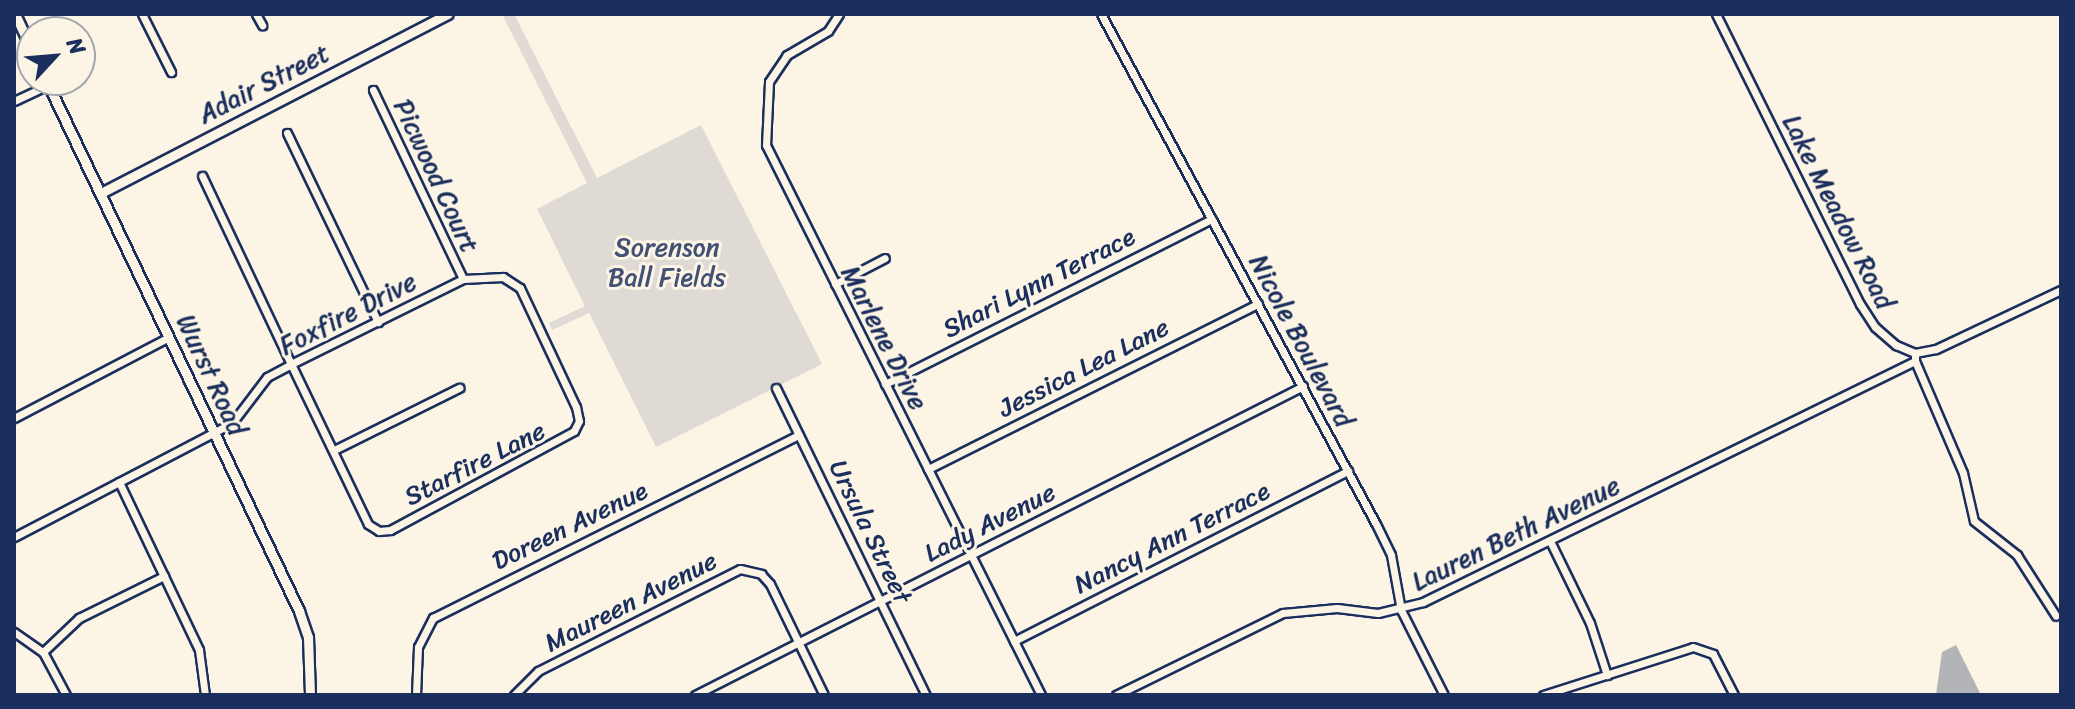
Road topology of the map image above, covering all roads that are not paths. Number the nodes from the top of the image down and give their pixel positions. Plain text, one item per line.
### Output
1 (142, 14) edge
2 (256, 14) edge
3 (448, 14) edge
4 (839, 14) edge
5 (1101, 14) edge
6 (1716, 14) edge
7 (262, 25) dead end
8 (171, 72) dead end
9 (373, 90) dead end
10 (54, 96) edge
11 (287, 133) dead end
12 (202, 176) dead end
13 (101, 193) junction
14 (1212, 219) junction
15 (885, 258) dead end
16 (463, 279) junction
17 (835, 284) junction
18 (2061, 290) edge
19 (1258, 304) junction
20 (378, 322) junction
21 (169, 337) junction
22 (1915, 357) junction
23 (291, 364) junction
24 (885, 384) junction
25 (1303, 386) junction
26 (459, 388) dead end
27 (776, 388) dead end
28 (576, 407) joint
29 (14, 418) edge
30 (213, 432) junction
31 (799, 435) junction
32 (334, 450) junction
33 (928, 469) junction
34 (1348, 471) junction
35 (119, 482) junction
36 (14, 537) edge
37 (1550, 541) junction
38 (971, 556) junction
39 (164, 576) junction
40 (881, 600) junction
41 (1401, 610) junction
42 (2056, 616) dead end
43 (14, 632) edge
44 (1014, 641) junction
45 (799, 643) junction
46 (43, 652) junction
47 (1607, 675) junction
48 (66, 695) edge
49 (205, 695) edge
50 (310, 695) edge
51 (416, 695) edge
52 (514, 695) edge
53 (695, 695) edge
54 (824, 695) edge
55 (926, 695) edge
56 (1041, 695) edge
57 (1116, 695) edge
58 (1444, 695) edge
59 (1543, 695) edge
60 (1734, 695) edge

1 - 8 street
2 - 7 street
3 - 13 street, Adair Street
4 - 17 street, Marlene Drive
5 - 14 street, Nicole Boulevard
6 - 22 street, Lake Meadow Road
9 - 16 street, Picwood Court
10 - 13 street, Wurst Road
11 - 20 street
12 - 23 street
13 - 21 street, Wurst Road
14 - 19 street, Nicole Boulevard
14 - 24 street, Shari Lynn Terrace
15 - 17 street
16 - 20 street, Foxfire Drive
16 - 28 street, Foxfire Drive
17 - 24 street, Marlene Drive
18 - 22 street
19 - 25 street, Nicole Boulevard
19 - 33 street, Jessica Lea Lane
20 - 23 street, Foxfire Drive
21 - 29 street
21 - 30 street, Wurst Road
22 - 37 street, Lauren Beth Avenue
22 - 42 street
23 - 30 street, Foxfire Drive
23 - 32 street
24 - 33 street, Marlene Drive
25 - 34 street, Nicole Boulevard
25 - 38 street, Lady Avenue
26 - 32 street
27 - 31 street, Ursula Street
28 - 32 street, Starfire Lane
30 - 35 street, Foxfire Drive
30 - 50 street, Wurst Road
31 - 40 street, Ursula Street
31 - 51 street, Doreen Avenue
33 - 38 street, Marlene Drive
34 - 41 street, Nicole Boulevard
34 - 44 street, Nancy Ann Terrace
35 - 36 street, Foxfire Drive
35 - 39 street
37 - 41 street, Lauren Beth Avenue
37 - 47 street
38 - 40 street, Lady Avenue
38 - 44 street, Marlene Drive
39 - 46 street
39 - 49 street
40 - 45 street, Lady Avenue
40 - 55 street, Ursula Street
41 - 57 street, Lauren Beth Avenue
41 - 58 street, Nicole Boulevard
43 - 46 street
44 - 56 street, Marlene Drive
45 - 52 street, Maureen Avenue
45 - 53 street, Lady Avenue
45 - 54 street
46 - 48 street
47 - 59 street
47 - 60 street

